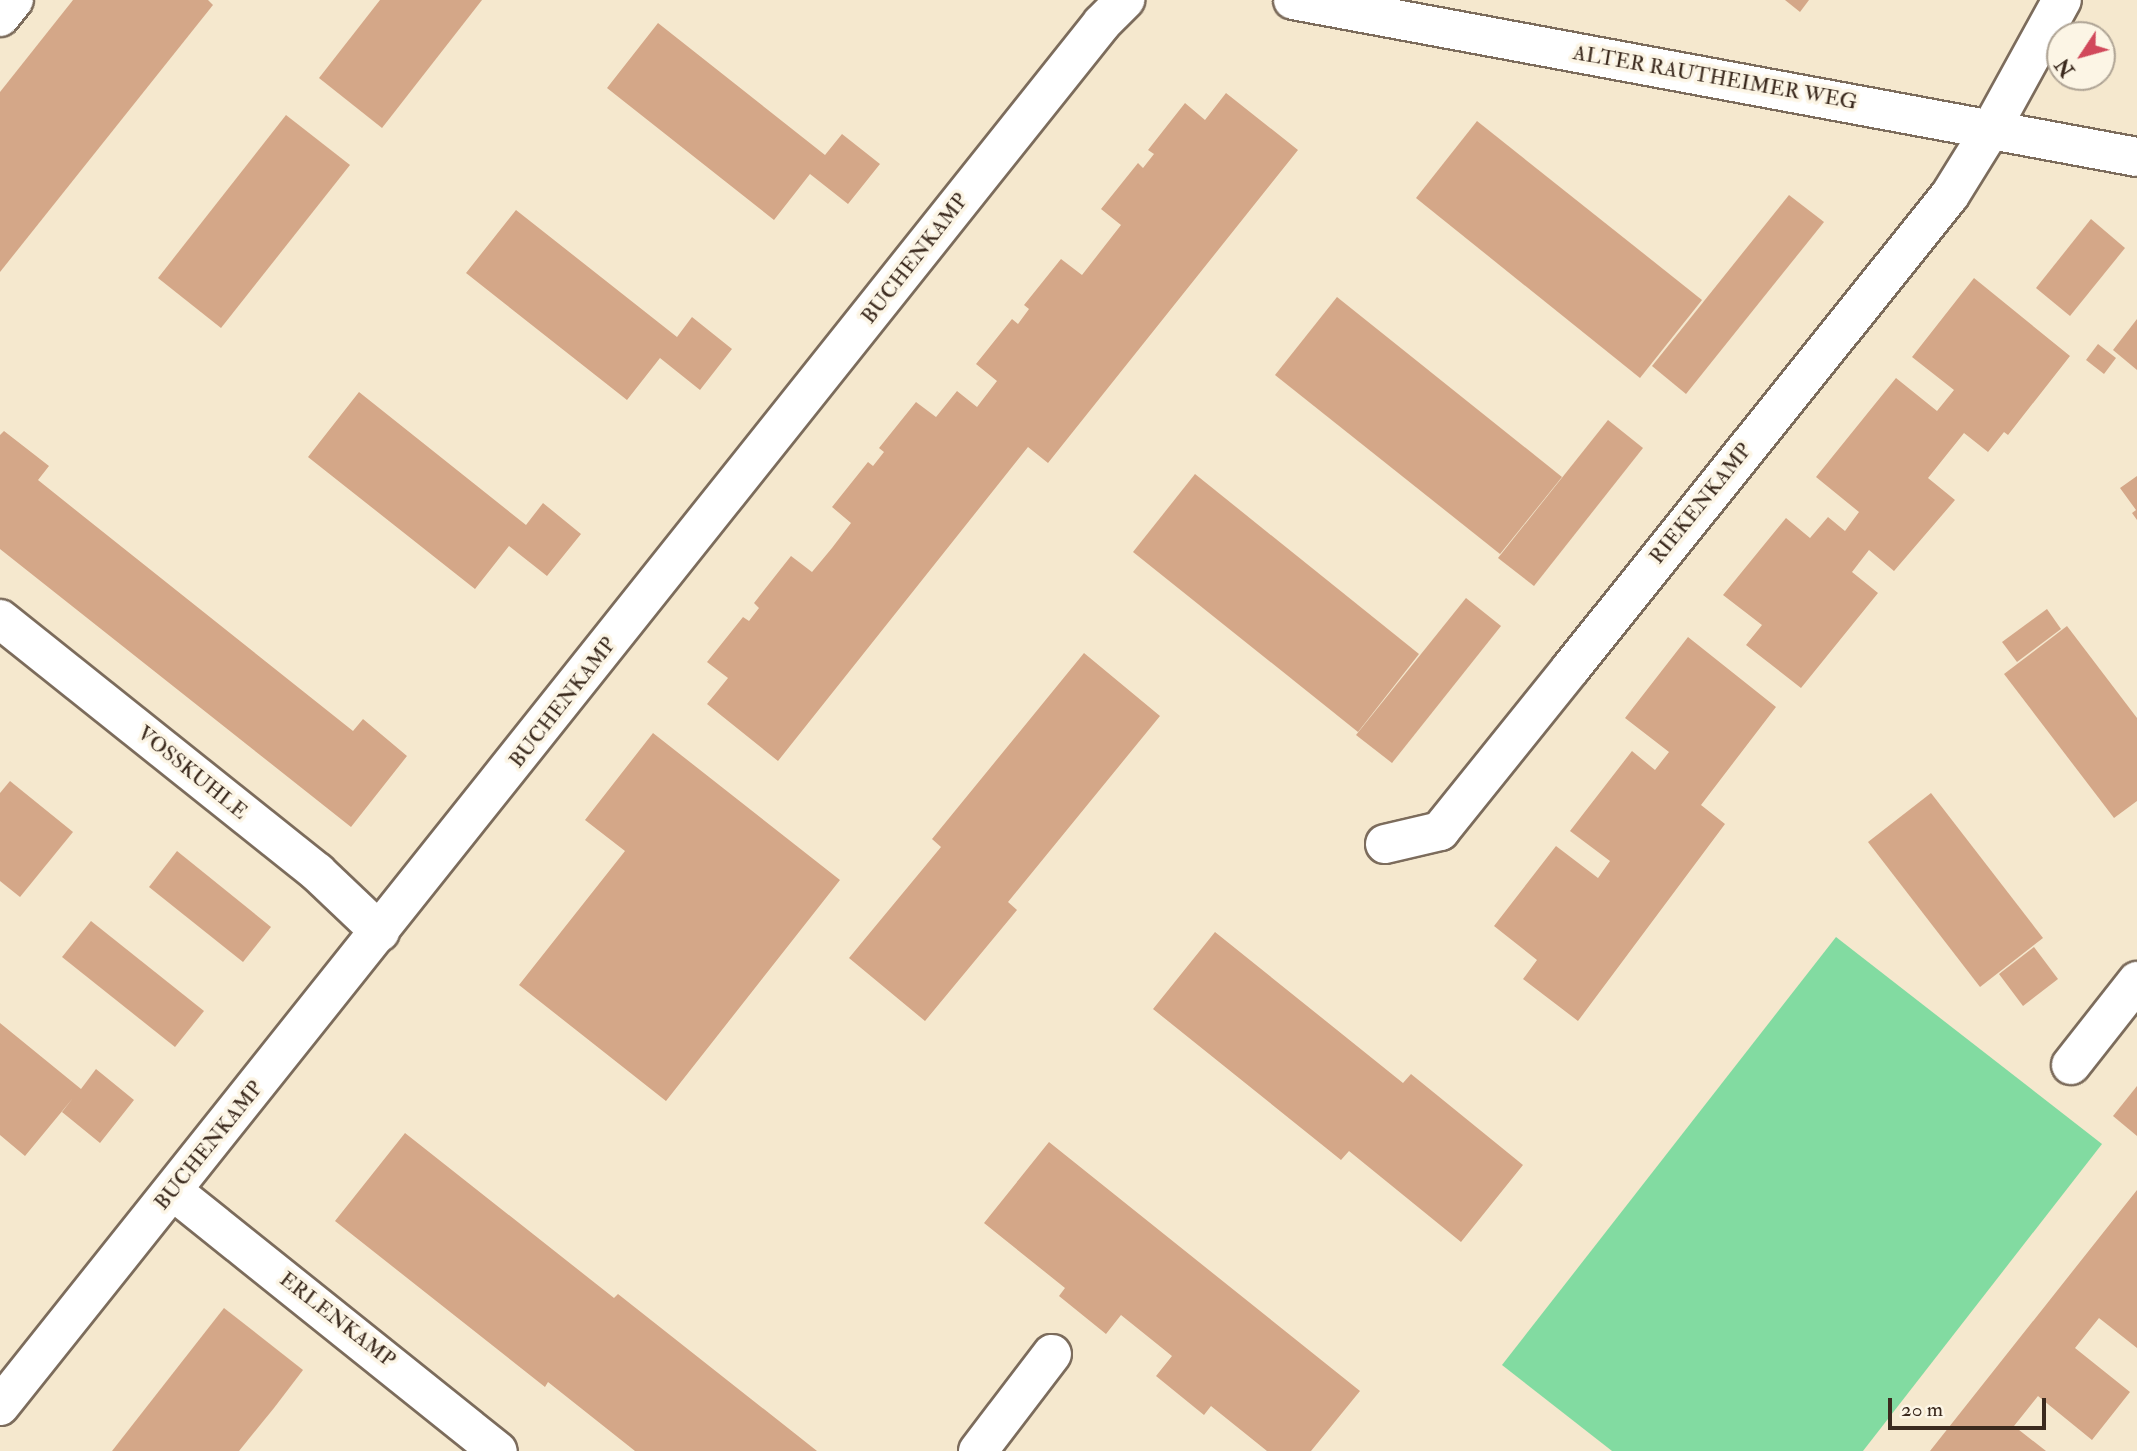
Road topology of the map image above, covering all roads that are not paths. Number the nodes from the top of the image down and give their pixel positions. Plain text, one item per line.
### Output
1 (14, 0) edge
2 (1125, 0) edge
3 (1293, 0) edge
4 (2062, 0) edge
5 (0, 17) edge
6 (1991, 129) junction
7 (2137, 157) edge
8 (0, 619) edge
9 (1385, 844) dead end
10 (380, 932) junction
11 (2137, 981) edge
12 (2071, 1065) dead end
13 (173, 1191) junction
14 (1052, 1354) dead end
15 (0, 1406) edge
16 (498, 1451) edge
17 (978, 1451) edge

1 - 5 street
2 - 10 street, BUCHENKAMP
3 - 6 street, ALTER RAUTHEIMER WEG
4 - 6 street, RIEKENKAMP
6 - 7 street, ALTER RAUTHEIMER WEG
6 - 9 street, RIEKENKAMP
8 - 10 street, VOSSKUHLE
10 - 13 street, BUCHENKAMP
11 - 12 street
13 - 15 street, BUCHENKAMP
13 - 16 street, ERLENKAMP
14 - 17 street

